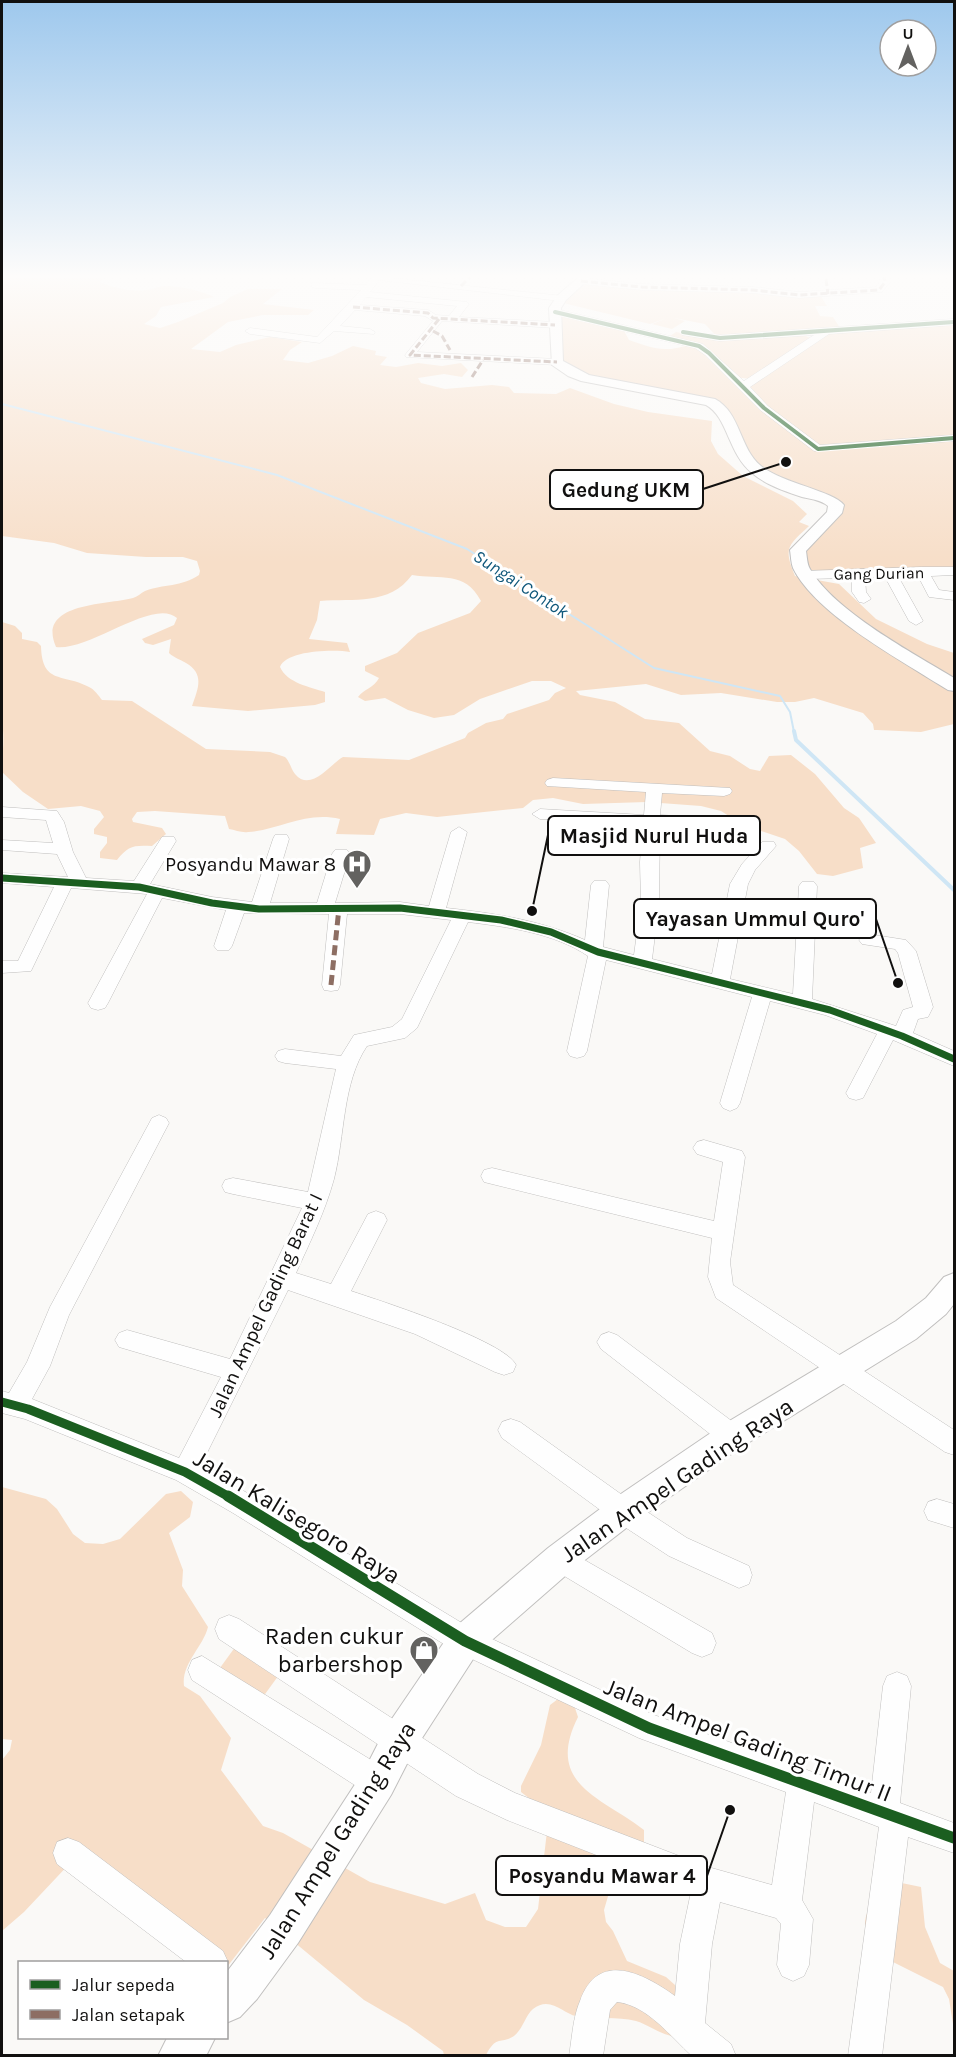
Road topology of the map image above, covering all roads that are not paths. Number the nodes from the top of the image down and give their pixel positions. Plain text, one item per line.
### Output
1 (475, 372) edge
2 (572, 372) edge
3 (727, 372) edge
4 (765, 372) edge
5 (472, 377) dead end
6 (748, 383) junction
7 (954, 438) edge
8 (922, 571) junction
9 (954, 571) edge
10 (889, 572) junction
11 (858, 573) junction
12 (804, 574) junction
13 (954, 596) edge
14 (864, 599) dead end
15 (916, 621) dead end
16 (954, 686) edge
17 (553, 783) dead end
18 (654, 789) junction
19 (724, 791) dead end
20 (2, 812) edge
21 (540, 813) dead end
22 (653, 820) junction
23 (729, 824) dead end
24 (459, 832) dead end
25 (281, 839) dead end
26 (168, 841) dead end
27 (2, 845) edge
28 (768, 846) dead end
29 (63, 849) junction
30 (341, 854) dead end
31 (2, 878) edge
32 (72, 883) junction
33 (600, 885) dead end
34 (808, 886) dead end
35 (139, 887) junction
36 (157, 891) junction
37 (237, 906) junction
38 (331, 908) junction
39 (259, 909) junction
40 (436, 911) junction
41 (463, 915) junction
42 (868, 940) dead end
43 (223, 946) dead end
44 (596, 952) junction
45 (642, 964) junction
46 (2, 967) edge
47 (720, 983) junction
48 (331, 985) dead end
49 (763, 993) junction
50 (98, 1003) dead end
51 (802, 1003) junction
52 (895, 1033) junction
53 (577, 1051) dead end
54 (285, 1056) dead end
55 (954, 1059) edge
56 (349, 1064) junction
57 (856, 1093) dead end
58 (730, 1103) dead end
59 (159, 1123) dead end
60 (704, 1148) dead end
61 (492, 1176) dead end
62 (233, 1186) dead end
63 (315, 1202) junction
64 (376, 1220) dead end
65 (724, 1232) junction
66 (281, 1278) junction
67 (954, 1285) edge
68 (337, 1296) junction
69 (127, 1340) dead end
70 (609, 1342) dead end
71 (504, 1365) dead end
72 (236, 1371) junction
73 (842, 1371) junction
74 (8, 1404) edge
75 (511, 1430) dead end
76 (732, 1436) junction
77 (954, 1444) edge
78 (185, 1472) junction
79 (623, 1511) junction
80 (560, 1558) junction
81 (739, 1575) dead end
82 (229, 1629) dead end
83 (465, 1641) junction
84 (702, 1643) dead end
85 (202, 1670) dead end
86 (897, 1686) dead end
87 (400, 1739) junction
88 (378, 1782) junction
89 (802, 1784) junction
90 (889, 1816) junction
91 (954, 1838) edge
92 (68, 1853) dead end
93 (708, 1883) junction
94 (786, 1905) junction
95 (211, 1961) edge
96 (793, 1965) dead end
97 (232, 1987) edge
98 (688, 2028) junction
99 (192, 2039) edge
100 (178, 2055) edge
101 (586, 2055) edge
102 (719, 2055) edge
103 (865, 2055) edge

1 - 5 street
2 - 12 main road
3 - 6 street
4 - 6 street
6 - 7 street
8 - 9 street, Gang Durian
8 - 10 street, Gang Durian
8 - 13 street
10 - 11 street, Gang Durian
10 - 15 street
11 - 12 street, Gang Durian
11 - 14 street
12 - 16 main road
17 - 18 street
18 - 19 street
18 - 22 street
20 - 29 street
21 - 22 street
22 - 23 street
22 - 45 street
24 - 40 street
25 - 39 street
26 - 35 street
27 - 29 street
28 - 47 street
29 - 32 street
30 - 38 street
31 - 32 street
32 - 35 street
32 - 46 street
33 - 44 street
34 - 51 street
35 - 36 street
36 - 37 street
36 - 50 street
37 - 39 street
37 - 43 street
38 - 39 street
38 - 40 street
38 - 48 street
40 - 41 street
41 - 44 street
41 - 56 street, Jalan Ampel Gading Barat I
42 - 52 street
44 - 45 street
44 - 53 street
45 - 47 street
47 - 49 street
49 - 51 street
49 - 58 street
51 - 52 street
52 - 55 street
52 - 57 street
54 - 56 street
56 - 63 street, Jalan Ampel Gading Barat I
59 - 74 street
60 - 65 street
61 - 65 street
62 - 63 street
63 - 66 street, Jalan Ampel Gading Barat I
64 - 68 street
65 - 73 street
66 - 68 street
66 - 72 street, Jalan Ampel Gading Barat I
67 - 73 main road, Jalan Ampel Gading Raya
68 - 71 street
69 - 72 street
70 - 76 street
72 - 78 street, Jalan Ampel Gading Barat I
73 - 76 main road, Jalan Ampel Gading Raya
73 - 77 street
74 - 78 street, Jalan Kalisegoro Raya
75 - 79 street
76 - 79 main road, Jalan Ampel Gading Raya
78 - 83 street, Jalan Kalisegoro Raya
79 - 80 main road, Jalan Ampel Gading Raya
79 - 81 street
80 - 83 main road, Jalan Ampel Gading Raya
80 - 84 street
82 - 87 street
83 - 87 main road, Jalan Ampel Gading Raya
83 - 89 street, Jalan Ampel Gading Timur II
85 - 88 street
86 - 90 street
87 - 88 main road, Jalan Ampel Gading Raya
87 - 93 street
88 - 97 main road, Jalan Ampel Gading Raya
89 - 90 street, Jalan Ampel Gading Timur II
89 - 94 street
90 - 91 street, Jalan Ampel Gading Timur II
90 - 103 street, Jalan Ampel Gading Timur II
92 - 95 street
93 - 94 street
93 - 98 street
94 - 96 street
98 - 101 street
98 - 102 street
99 - 100 main road

